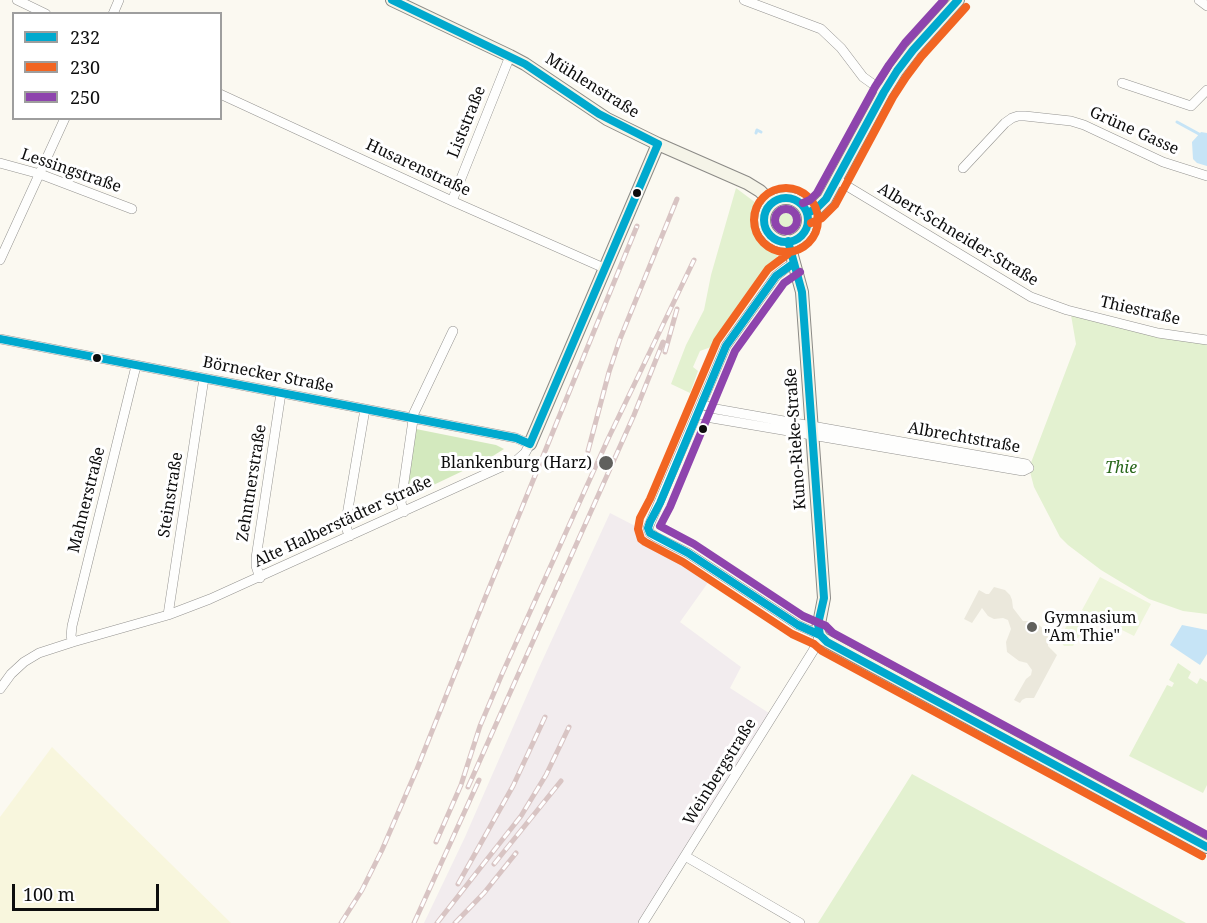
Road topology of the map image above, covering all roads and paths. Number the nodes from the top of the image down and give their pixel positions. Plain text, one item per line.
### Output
1 (17, 0) edge
2 (392, 0) edge
3 (744, 0) edge
4 (958, 0) edge
5 (1199, 0) edge
6 (1207, 6) edge
7 (42, 12) edge
8 (510, 56) junction
9 (1122, 83) dead end
10 (1207, 90) edge
11 (884, 92) junction
12 (222, 95) edge
13 (64, 120) edge
14 (658, 144) junction
15 (0, 163) edge
16 (963, 168) dead end
17 (39, 174) junction
18 (1207, 176) edge
19 (837, 180) junction
20 (452, 201) junction
21 (772, 203) junction
22 (132, 209) dead end
23 (807, 213) junction
24 (788, 242) junction
25 (0, 260) edge
26 (794, 264) junction
27 (604, 268) junction
28 (1066, 310) joint
29 (453, 331) dead end
30 (0, 339) edge
31 (1207, 340) edge
32 (136, 366) junction
33 (204, 378) junction
34 (281, 393) junction
35 (365, 409) junction
36 (699, 409) junction
37 (413, 418) junction
38 (812, 431) junction
39 (530, 444) junction
40 (404, 512) junction
41 (350, 536) junction
42 (260, 578) junction
43 (168, 615) junction
44 (820, 635) junction
45 (73, 642) junction
46 (0, 689) edge
47 (1207, 847) edge
48 (685, 856) junction
49 (643, 923) edge
50 (800, 923) edge

1 - 7 street
2 - 8 street, Mühlenstraße
3 - 11 street
4 - 11 street
5 - 6 street
8 - 14 street, Mühlenstraße
8 - 20 street, Liststraße
9 - 10 street
11 - 19 street
12 - 20 street, Husarenstraße
13 - 17 street
14 - 21 street, Mühlenstraße
14 - 27 street, Alte Halberstädter Straße
15 - 17 street, Lessingstraße
16 - 18 street, Grüne Gasse
17 - 22 street, Lessingstraße
17 - 25 street
19 - 23 street
19 - 28 street, Albert-Schneider-Straße
20 - 27 street, Husarenstraße
21 - 23 street
21 - 24 street
23 - 24 street
24 - 26 street, Kuno-Rieke-Straße
26 - 36 street
26 - 38 street, Kuno-Rieke-Straße
27 - 39 street, Alte Halberstädter Straße
28 - 31 street, Thiestraße
29 - 37 street
30 - 32 street, Börnecker Straße
32 - 33 street, Börnecker Straße
32 - 45 street, Mahnerstraße
33 - 34 street, Börnecker Straße
33 - 43 street, Steinstraße
34 - 35 street, Börnecker Straße
34 - 42 street, Zehntnerstraße
35 - 37 street, Börnecker Straße
35 - 41 street
36 - 38 street, Albrechtstraße
36 - 44 street
37 - 39 street, Börnecker Straße
37 - 40 street
38 - 38 street, Albrechtstraße
38 - 44 street, Kuno-Rieke-Straße
39 - 40 street, Alte Halberstädter Straße
40 - 41 street, Alte Halberstädter Straße
41 - 42 street, Alte Halberstädter Straße
42 - 43 street, Alte Halberstädter Straße
43 - 45 street, Alte Halberstädter Straße
44 - 47 street
44 - 48 street, Weinbergstraße
45 - 46 street, Alte Halberstädter Straße
48 - 49 street, Weinbergstraße
48 - 50 street

